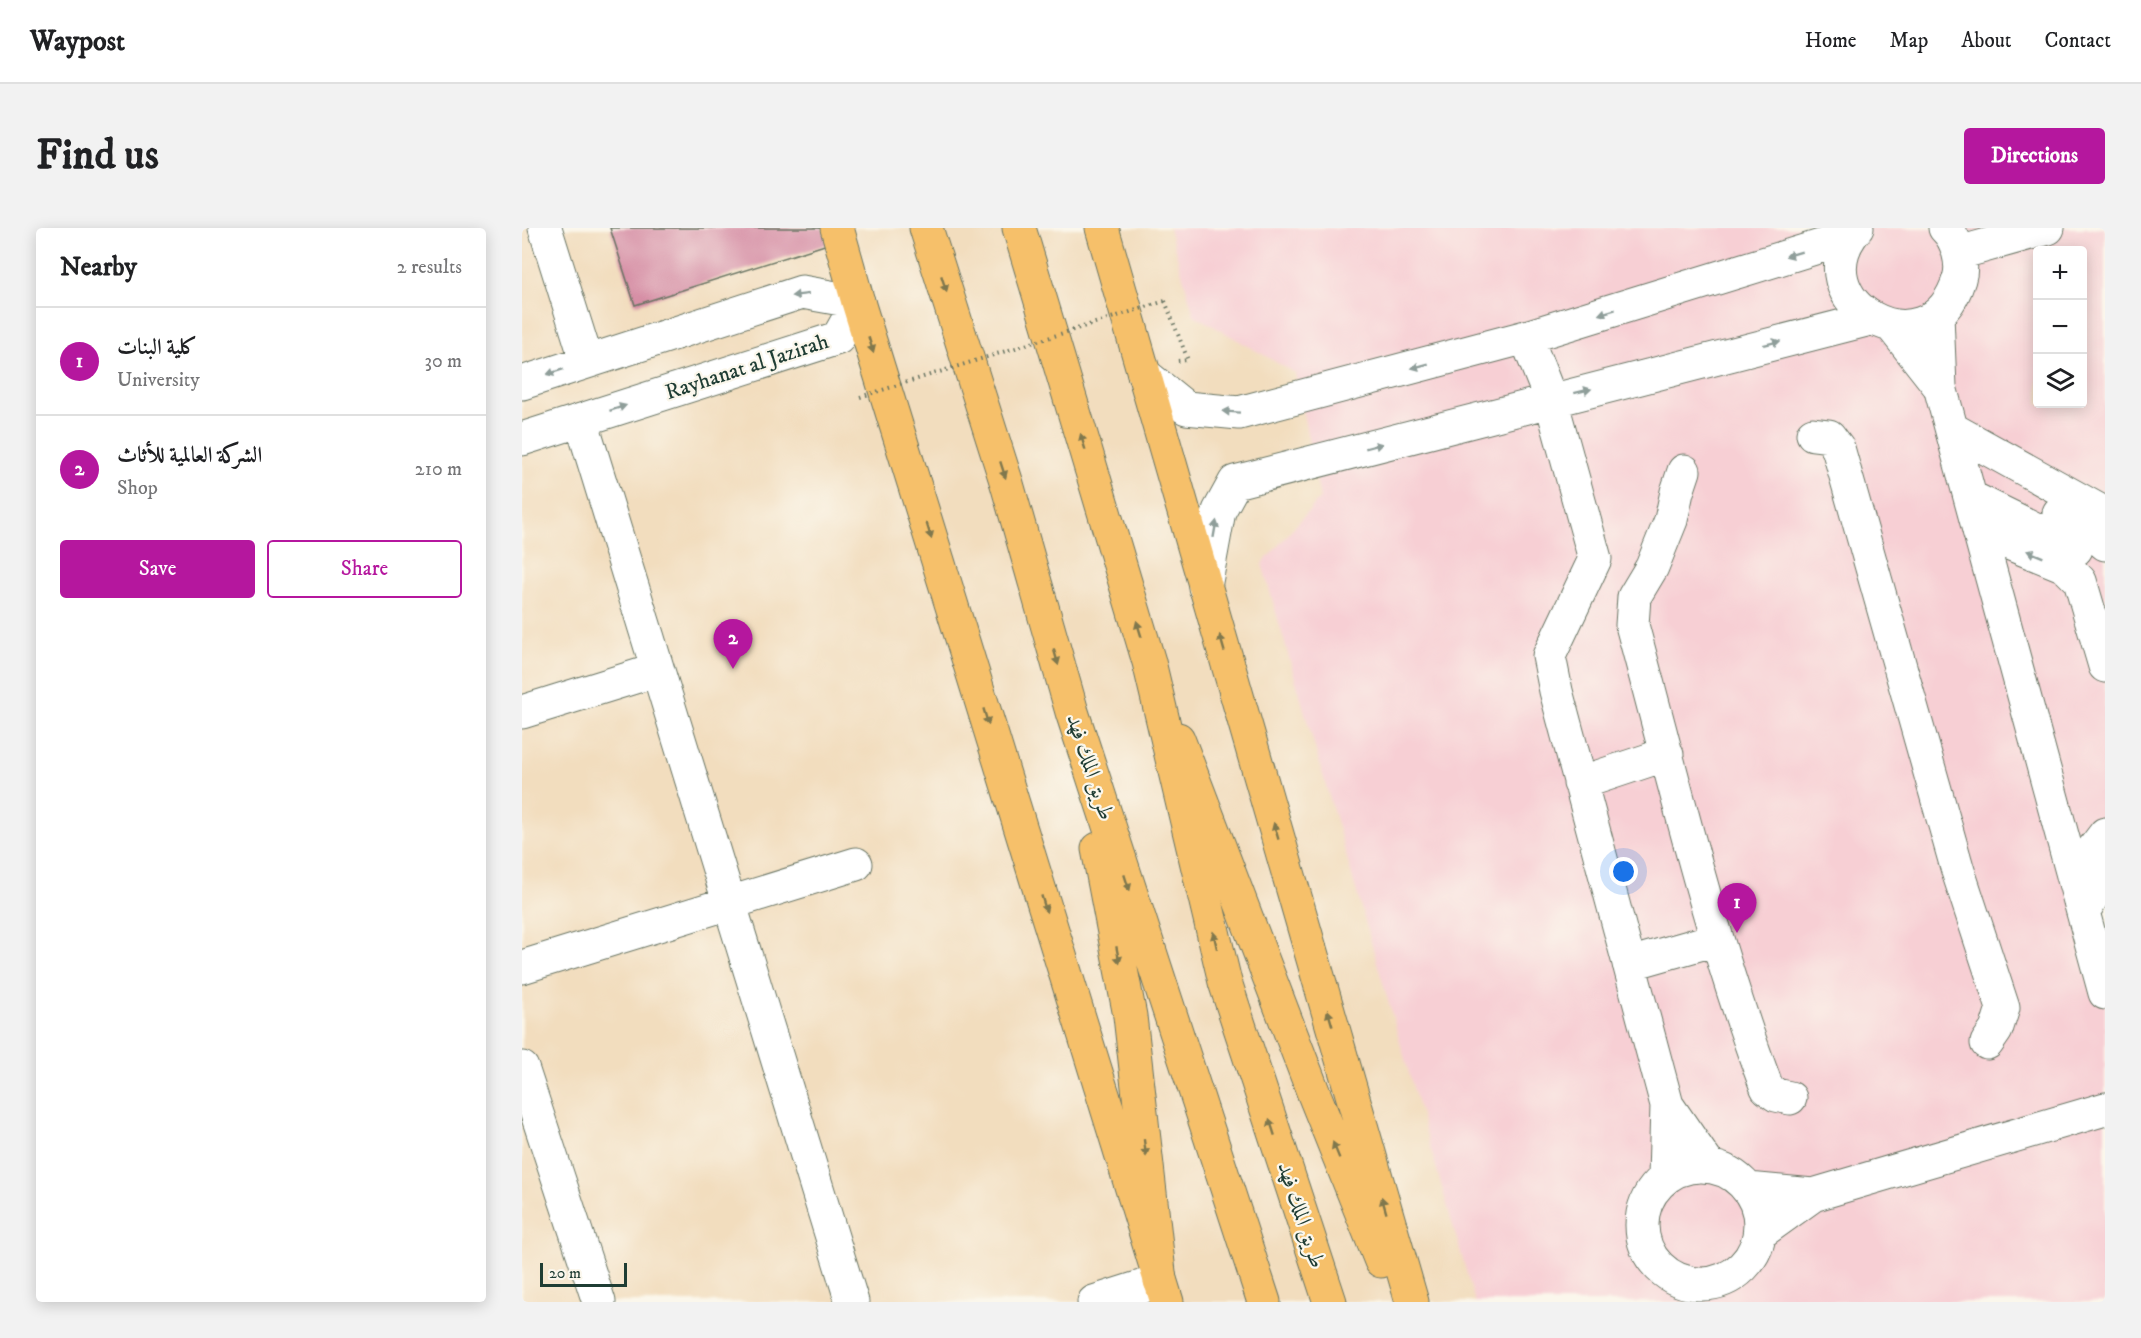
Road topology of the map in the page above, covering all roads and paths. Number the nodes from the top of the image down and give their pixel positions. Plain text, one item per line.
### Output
1 (545, 228) edge
2 (837, 228) edge
3 (926, 228) edge
4 (1018, 228) edge
5 (1102, 228) edge
6 (2048, 228) edge
7 (1852, 231) edge
8 (1950, 235) edge
9 (858, 302) junction
10 (1937, 315) junction
11 (1881, 322) junction
12 (1526, 337) junction
13 (587, 362) junction
14 (1142, 367) junction
15 (522, 382) edge
16 (1940, 387) junction
17 (860, 397) dead end
18 (1551, 400) junction
19 (581, 420) junction
20 (1813, 434) dead end
21 (522, 439) edge
22 (1955, 442) junction
23 (1684, 471) dead end
24 (1970, 496) junction
25 (2105, 515) edge
26 (1979, 531) junction
27 (2105, 544) edge
28 (1205, 587) junction
29 (2105, 588) edge
30 (1149, 663) junction
31 (2105, 666) edge
32 (657, 670) junction
33 (522, 712) edge
34 (1072, 712) junction
35 (1667, 754) junction
36 (1580, 783) junction
37 (2105, 834) edge
38 (856, 864) dead end
39 (2073, 876) junction
40 (2105, 876) edge
41 (729, 903) junction
42 (2093, 928) edge
43 (1717, 939) junction
44 (1629, 964) junction
45 (522, 967) edge
46 (2104, 987) edge
47 (1987, 1043) dead end
48 (522, 1068) edge
49 (1790, 1098) dead end
50 (1667, 1105) junction
51 (2105, 1109) edge
52 (1709, 1166) junction
53 (1665, 1177) junction
54 (1748, 1189) junction
55 (1813, 1195) junction
56 (1760, 1233) junction
57 (1734, 1287) edge
58 (1164, 1292) edge
59 (1700, 1293) edge
60 (599, 1302) edge
61 (852, 1302) edge
62 (1094, 1302) edge
63 (1264, 1302) edge
64 (1330, 1302) edge
65 (1397, 1302) edge
66 (1412, 1302) edge

1 - 13 street
2 - 9 main road
3 -> 34 main road, طريق الملك فهد
30 -> 4 main road, طريق الملك فهد
5 - 14 main road
6 - 8 street
7 - 11 street
7 -> 12 street
8 - 10 street
9 -> 13 street, Rayhanat al Jazirah
19 -> 9 street, Rayhanat al Jazirah
9 -> 58 main road
10 - 11 street
10 - 16 street
11 - 16 street
18 -> 11 street
12 -> 14 street
12 - 18 street
13 -> 15 street, Rayhanat al Jazirah
14 - 17 path, bridge
14 - 28 main road
16 - 22 street
28 -> 18 street
18 - 36 street
19 - 21 street, Rayhanat al Jazirah
19 - 32 street
20 - 47 street
22 - 24 street
22 - 25 street
22 - 27 street
23 - 35 street
24 - 26 street
24 - 29 street
31 -> 26 street
26 - 39 street
66 -> 28 main road
64 -> 30 main road, طريق الملك فهد
65 -> 30 main road
32 - 33 street
32 - 41 street
34 -> 58 main road
34 -> 63 main road, طريق الملك فهد
35 - 36 street
35 - 43 street
36 - 44 street
37 - 39 street
38 - 41 street
39 - 42 street
40 - 42 street
41 - 45 street
41 - 61 street
42 - 46 street
43 - 44 street
43 - 49 street
44 - 50 street
48 - 60 street
50 - 52 street
50 - 53 street
51 - 55 street
52 - 53 street
52 - 54 street
53 - 59 street
54 - 55 street
54 - 56 street
55 - 56 street
56 - 57 street
57 - 59 street
58 - 62 street

